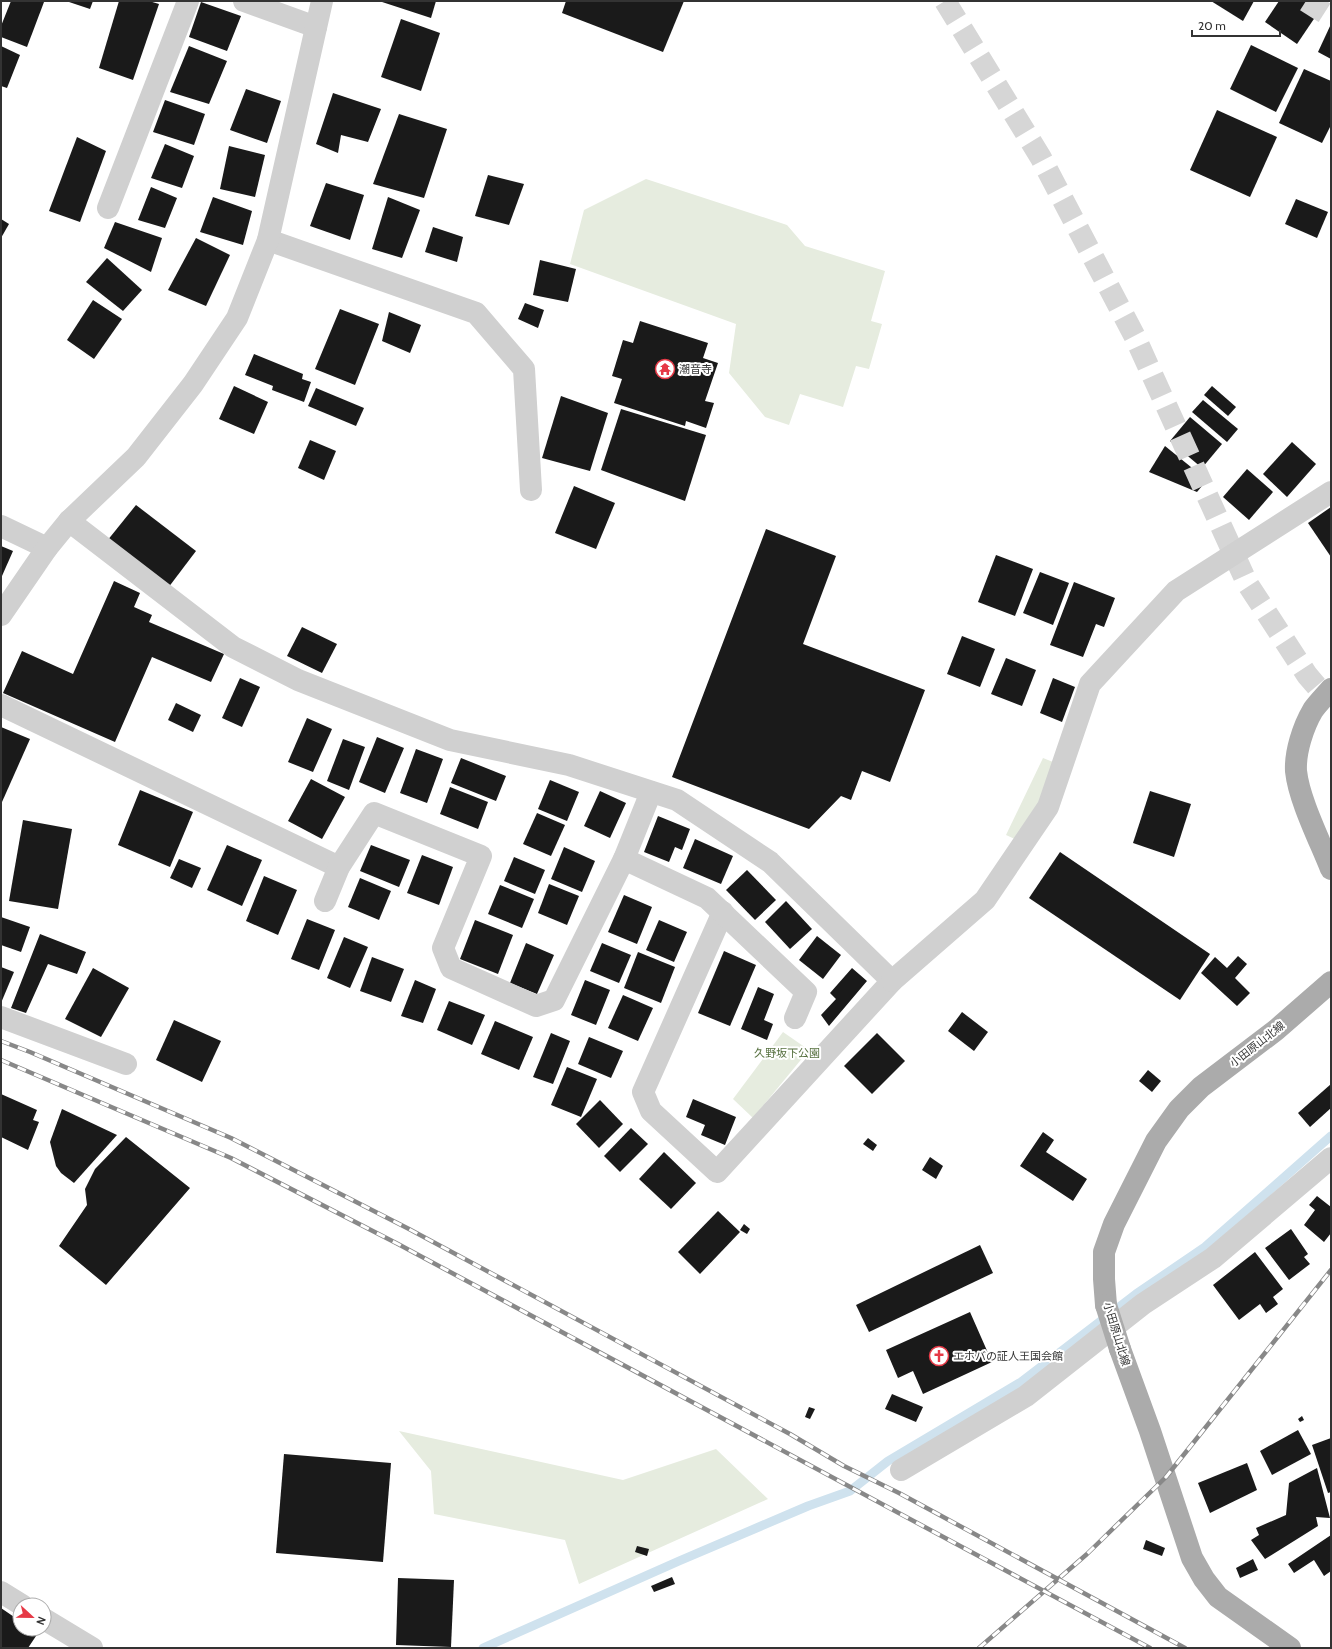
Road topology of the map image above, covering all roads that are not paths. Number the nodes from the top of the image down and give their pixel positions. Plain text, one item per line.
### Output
1 (188, 1) edge
2 (244, 1) edge
3 (322, 1) edge
4 (316, 27) junction
5 (108, 208) dead end
6 (268, 240) junction
7 (531, 490) dead end
8 (1331, 492) edge
9 (69, 521) junction
10 (1, 526) edge
11 (47, 548) junction
12 (1, 615) edge
13 (1331, 689) edge
14 (1, 705) edge
15 (651, 792) junction
16 (624, 859) junction
17 (339, 867) junction
18 (1331, 869) edge
19 (325, 900) dead end
20 (723, 912) junction
21 (892, 981) junction
22 (1331, 982) edge
23 (1, 1017) edge
24 (795, 1018) dead end
25 (126, 1064) dead end
26 (1331, 1158) edge
27 (901, 1470) dead end
28 (1, 1592) edge
29 (12, 1599) edge
30 (52, 1624) edge
31 (92, 1648) edge
32 (1290, 1648) edge

1 - 5 street
2 - 4 street
3 - 4 street
4 - 6 street
6 - 7 street
6 - 9 street
8 - 21 street
9 - 11 street
9 - 15 street
10 - 11 street
11 - 12 street
13 - 18 main road
14 - 17 street
15 - 16 street
15 - 21 street
16 - 17 street
16 - 20 street
17 - 19 street
20 - 21 street
20 - 24 street
22 - 32 main road, 小田原山北線, bridge
23 - 25 street
26 - 27 street
28 - 29 street
30 - 31 street

